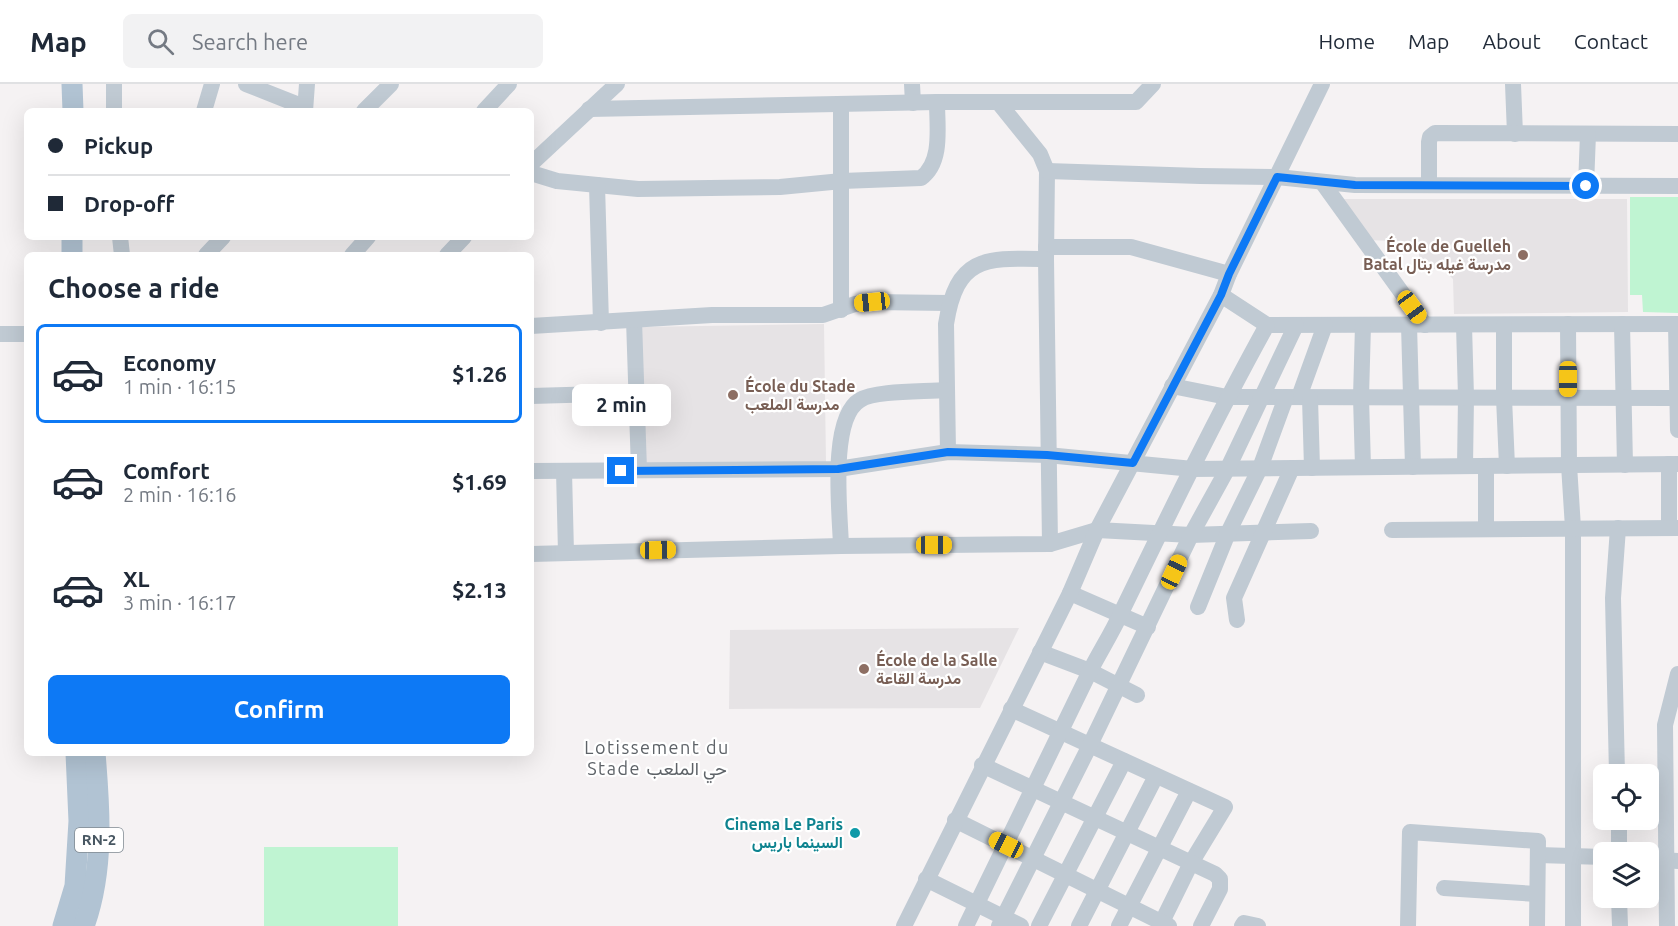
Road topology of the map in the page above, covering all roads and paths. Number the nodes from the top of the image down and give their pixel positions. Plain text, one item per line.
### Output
1 (72, 84) edge
2 (114, 84) edge
3 (212, 84) edge
4 (246, 84) edge
5 (307, 84) edge
6 (391, 84) edge
7 (509, 84) edge
8 (616, 84) edge
9 (912, 84) edge
10 (1153, 84) edge
11 (1323, 84) edge
12 (1513, 84) edge
13 (937, 102) junction
14 (998, 102) junction
15 (913, 103) junction
16 (841, 105) junction
17 (73, 108) edge
18 (118, 108) edge
19 (205, 108) edge
20 (303, 108) edge
21 (305, 108) edge
22 (367, 108) edge
23 (487, 108) edge
24 (589, 109) junction
25 (1515, 134) junction
26 (1588, 134) junction
27 (1678, 134) edge
28 (534, 161) edge
29 (1047, 171) junction
30 (534, 174) edge
31 (1277, 177) junction
32 (842, 181) junction
33 (1322, 183) junction
34 (597, 185) junction
35 (1429, 185) junction
36 (1586, 186) junction
37 (1678, 186) edge
38 (220, 240) edge
39 (365, 240) edge
40 (461, 240) edge
41 (209, 252) edge
42 (354, 252) edge
43 (450, 252) edge
44 (1046, 253) junction
45 (1229, 274) junction
46 (1221, 295) junction
47 (950, 303) junction
48 (841, 310) junction
49 (634, 320) junction
50 (601, 323) junction
51 (1568, 324) junction
52 (1622, 324) junction
53 (1677, 324) edge
54 (1267, 325) junction
55 (1296, 325) junction
56 (1325, 325) junction
57 (1363, 325) junction
58 (1417, 325) junction
59 (1464, 325) junction
60 (1504, 325) junction
61 (534, 326) edge
62 (0, 334) edge
63 (24, 334) edge
64 (1172, 387) junction
65 (946, 390) junction
66 (637, 393) junction
67 (534, 396) edge
68 (1227, 397) junction
69 (1262, 397) junction
70 (1298, 397) junction
71 (1568, 397) junction
72 (1361, 398) junction
73 (1410, 398) junction
74 (1467, 398) junction
75 (1503, 398) junction
76 (1624, 398) junction
77 (1677, 398) edge
78 (1678, 430) edge
79 (948, 452) junction
80 (1047, 455) junction
81 (1133, 463) junction
82 (1674, 464) edge
83 (1569, 465) junction
84 (1625, 465) junction
85 (1465, 466) junction
86 (1486, 466) junction
87 (1507, 466) junction
88 (1363, 467) junction
89 (1413, 467) junction
90 (1228, 468) junction
91 (1260, 468) junction
92 (1292, 468) junction
93 (1312, 468) junction
94 (838, 469) junction
95 (1193, 469) junction
96 (639, 470) junction
97 (534, 471) edge
98 (564, 471) junction
99 (1573, 528) junction
100 (1618, 528) junction
101 (1674, 528) edge
102 (1486, 529) junction
103 (1392, 530) dead end
104 (1097, 531) junction
105 (1311, 531) dead end
106 (1228, 533) junction
107 (1262, 533) junction
108 (1158, 534) junction
109 (1191, 535) junction
110 (1050, 543) junction
111 (841, 546) junction
112 (566, 553) junction
113 (534, 554) edge
114 (1070, 593) junction
115 (1198, 607) dead end
116 (1120, 615) junction
117 (1237, 620) dead end
118 (1148, 627) junction
119 (1040, 652) junction
120 (1090, 671) junction
121 (1678, 674) edge
122 (1118, 686) junction
123 (1137, 695) dead end
124 (1011, 709) junction
125 (1062, 732) junction
126 (1090, 745) junction
127 (76, 756) edge
128 (95, 756) edge
129 (1124, 761) junction
130 (1617, 764) edge
131 (982, 765) junction
132 (1156, 776) junction
133 (1033, 788) junction
134 (1190, 791) junction
135 (1061, 802) junction
136 (1094, 818) junction
137 (956, 820) junction
138 (1126, 833) junction
139 (1006, 845) junction
140 (1160, 848) junction
141 (1538, 855) junction
142 (1573, 856) junction
143 (1593, 857) edge
144 (1033, 859) junction
145 (1672, 860) edge
146 (1191, 863) junction
147 (1065, 875) junction
148 (926, 879) junction
149 (75, 886) junction
150 (1444, 888) dead end
151 (1097, 891) junction
152 (1537, 894) junction
153 (92, 904) junction
154 (976, 905) junction
155 (1130, 906) junction
156 (1619, 908) edge
157 (1001, 922) edge
158 (1164, 925) edge
159 (63, 926) edge
160 (84, 926) edge
161 (94, 926) edge
162 (904, 926) edge
163 (966, 926) edge
164 (1021, 926) edge
165 (1039, 926) edge
166 (1079, 926) edge
167 (1119, 926) edge
168 (1201, 926) edge
169 (1242, 926) edge
170 (1258, 926) edge
171 (1408, 926) edge
172 (1537, 926) edge
173 (1573, 926) edge
174 (1620, 926) edge
175 (1667, 926) edge

1 - 17 main road
2 - 18 street
3 - 19 street
4 - 20 street
5 - 21 street
6 - 22 street
7 - 23 street
8 - 24 street
9 - 15 street
10 - 14 street
11 - 31 street
12 - 25 street
13 - 14 street
13 - 15 street
13 - 32 street
14 - 29 street
15 - 16 street
16 - 24 street
16 - 32 street
24 - 28 street
25 - 26 street
25 - 35 street
26 - 27 street
26 - 36 street
29 - 31 street
29 - 44 street
30 - 34 street
31 - 33 street
31 - 45 street
32 - 34 street
32 - 48 street
33 - 35 street
33 - 58 street
34 - 50 street
35 - 36 street
36 - 37 street
38 - 41 street
39 - 42 street
40 - 43 street
44 - 45 street
44 - 47 street
44 - 80 street
45 - 46 street
46 - 54 street
46 - 64 street
47 - 48 street
47 - 65 street
48 - 49 street
49 - 50 street
49 - 66 street
50 - 61 street
51 - 52 street
51 - 60 street
51 - 71 street
52 - 53 street
52 - 76 street
53 - 77 street
54 - 55 street
54 - 68 street
55 - 56 street
55 - 69 street
56 - 57 street
56 - 70 street
57 - 58 street
57 - 72 street
58 - 59 street
58 - 73 street
59 - 60 street
59 - 74 street
60 - 75 street
62 - 63 street
64 - 68 street
64 - 81 street
65 - 79 street
65 - 94 street
66 - 67 street
66 - 96 street
68 - 69 street
68 - 95 street
69 - 70 street
69 - 90 street
70 - 72 street
70 - 91 street
70 - 93 street
71 - 75 street
71 - 76 street
71 - 83 street
72 - 73 street
72 - 88 street
73 - 74 street
73 - 89 street
74 - 75 street
74 - 85 street
75 - 87 street
76 - 77 street
76 - 84 street
77 - 78 street
79 - 80 street
79 - 94 street
80 - 81 street
80 - 110 street
81 - 95 street
81 - 104 street
82 - 84 street
82 - 101 street
83 - 84 street
83 - 87 street
83 - 99 street
85 - 86 street
85 - 89 street
86 - 87 street
86 - 102 street
88 - 89 street
88 - 93 street
90 - 91 street
90 - 95 street
90 - 109 street
91 - 92 street
91 - 106 street
92 - 93 street
92 - 107 street
94 - 96 street
94 - 111 street
95 - 108 street
96 - 98 street
97 - 98 street
98 - 112 street
99 - 100 street
99 - 102 street
99 - 142 street
100 - 101 street
100 - 130 street
102 - 103 street
104 - 108 street
104 - 110 street
104 - 114 street
105 - 107 street
106 - 107 street
106 - 109 street
106 - 115 street
107 - 117 street
108 - 109 street
108 - 116 street
109 - 118 street
110 - 111 street
111 - 112 street
112 - 113 street
114 - 116 street
114 - 119 street
116 - 118 street
116 - 120 street
118 - 122 street
119 - 120 street
119 - 124 street
120 - 122 street
120 - 125 street
121 - 145 street
122 - 123 street
122 - 126 street
124 - 125 street
124 - 131 street
125 - 126 street
125 - 133 street
126 - 129 street
126 - 135 street
127 - 149 main road, RN-2
128 - 153 main road, RN-2
129 - 132 street
129 - 136 street
131 - 133 street
131 - 137 street
132 - 134 street
132 - 138 street
133 - 135 street
133 - 139 street
134 - 140 street
134 - 146 street
135 - 136 street
135 - 144 street
136 - 138 street
136 - 147 street
137 - 139 street
137 - 148 street
138 - 140 street
138 - 151 street
139 - 144 street
139 - 154 street
140 - 146 street
140 - 155 street
141 - 142 street
141 - 152 street
141 - 171 street
142 - 143 street
142 - 173 street
144 - 147 street
144 - 157 street
145 - 175 street
146 - 158 street
146 - 168 street
147 - 151 street
147 - 165 street
148 - 154 street
148 - 162 street
149 - 153 street
149 - 159 main road, RN-2
150 - 152 street
151 - 155 street
151 - 166 street
152 - 172 street
153 - 160 main road, RN-2
153 - 161 street
154 - 157 street
154 - 163 street
155 - 158 street
155 - 167 street
156 - 174 street
157 - 164 street
169 - 170 street

